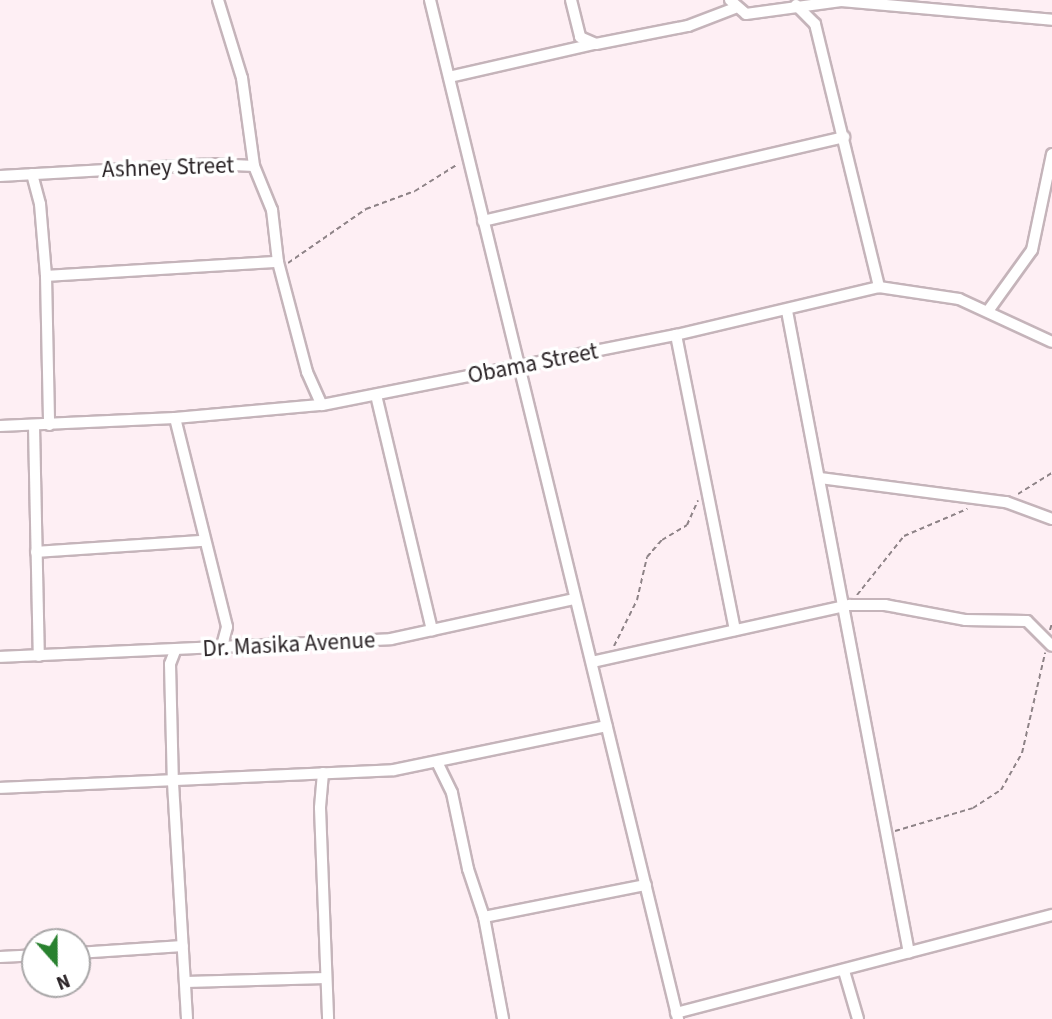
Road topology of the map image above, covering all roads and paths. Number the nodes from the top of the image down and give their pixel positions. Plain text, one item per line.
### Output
1 (218, 0) edge
2 (430, 0) edge
3 (571, 0) edge
4 (733, 4) edge
5 (940, 4) edge
6 (796, 5) junction
7 (1052, 20) edge
8 (596, 44) junction
9 (449, 77) junction
10 (844, 137) junction
11 (1052, 154) edge
12 (469, 160) junction
13 (254, 166) junction
14 (32, 174) junction
15 (0, 176) edge
16 (483, 221) junction
17 (279, 267) junction
18 (46, 276) junction
19 (879, 287) junction
20 (787, 311) junction
21 (988, 311) junction
22 (676, 335) junction
23 (1052, 342) edge
24 (518, 366) junction
25 (376, 396) junction
26 (322, 405) junction
27 (175, 418) junction
28 (49, 425) junction
29 (0, 426) edge
30 (34, 426) junction
31 (1052, 473) edge
32 (820, 478) junction
33 (705, 479) junction
34 (1006, 502) junction
35 (972, 507) dead end
36 (1052, 519) edge
37 (203, 541) junction
38 (36, 552) junction
39 (575, 598) junction
40 (846, 605) junction
41 (735, 630) junction
42 (432, 631) junction
43 (1050, 644) edge
44 (221, 649) junction
45 (175, 651) junction
46 (39, 656) junction
47 (611, 656) junction
48 (0, 657) edge
49 (592, 662) junction
50 (606, 726) junction
51 (437, 762) junction
52 (323, 774) junction
53 (173, 783) junction
54 (0, 788) edge
55 (887, 834) junction
56 (646, 885) junction
57 (1052, 915) edge
58 (484, 917) junction
59 (183, 946) junction
60 (91, 952) edge
61 (909, 953) junction
62 (21, 956) edge
63 (0, 957) edge
64 (844, 971) junction
65 (326, 978) junction
66 (186, 982) junction
67 (677, 1016) edge
68 (187, 1019) edge
69 (328, 1019) edge
70 (503, 1019) edge
71 (858, 1019) edge

1 - 13 street
2 - 9 street
3 - 8 street
4 - 6 street
4 - 8 street
5 - 6 street
5 - 7 street
6 - 10 street
8 - 9 street
9 - 12 street
10 - 16 street
10 - 19 street
11 - 21 street
12 - 16 street
12 - 17 path
13 - 14 street, Ashney Street
13 - 17 street, Ashney Street
14 - 15 street, Ashney Street
14 - 18 street
16 - 24 street
17 - 18 street
17 - 26 street, Ashney Street
18 - 28 street
19 - 20 street, Obama Street
19 - 21 street, Obama Street
20 - 22 street, Obama Street
20 - 32 street
21 - 23 street, Obama Street
22 - 24 street, Obama Street
22 - 33 street
24 - 25 street, Obama Street
24 - 39 street
25 - 26 street, Obama Street
25 - 42 street
26 - 27 street, Obama Street
27 - 28 street, Obama Street
27 - 37 street
28 - 30 street, Obama Street
29 - 30 street, Obama Street
30 - 38 street
31 - 34 path
32 - 34 street
32 - 40 street
33 - 41 street
33 - 47 path
34 - 36 street
35 - 40 path
37 - 38 street
37 - 44 street
38 - 46 street
39 - 42 street, Dr. Masika Avenue
39 - 49 street
40 - 41 street
40 - 43 street
40 - 55 street
41 - 47 street
42 - 44 street, Dr. Masika Avenue
43 - 55 path
44 - 45 street, Dr. Masika Avenue
45 - 46 street, Dr. Masika Avenue
45 - 53 street
46 - 48 street, Dr. Masika Avenue
47 - 49 street
49 - 50 street
50 - 51 street
50 - 56 street
51 - 52 street
51 - 58 street
52 - 53 street
52 - 65 street
53 - 54 street
53 - 59 street
55 - 61 street
56 - 58 street
56 - 67 street
57 - 61 street
58 - 70 street
59 - 60 street
59 - 66 street
61 - 64 street
62 - 63 street
64 - 67 street
64 - 71 street
65 - 66 street
65 - 69 street
66 - 68 street

